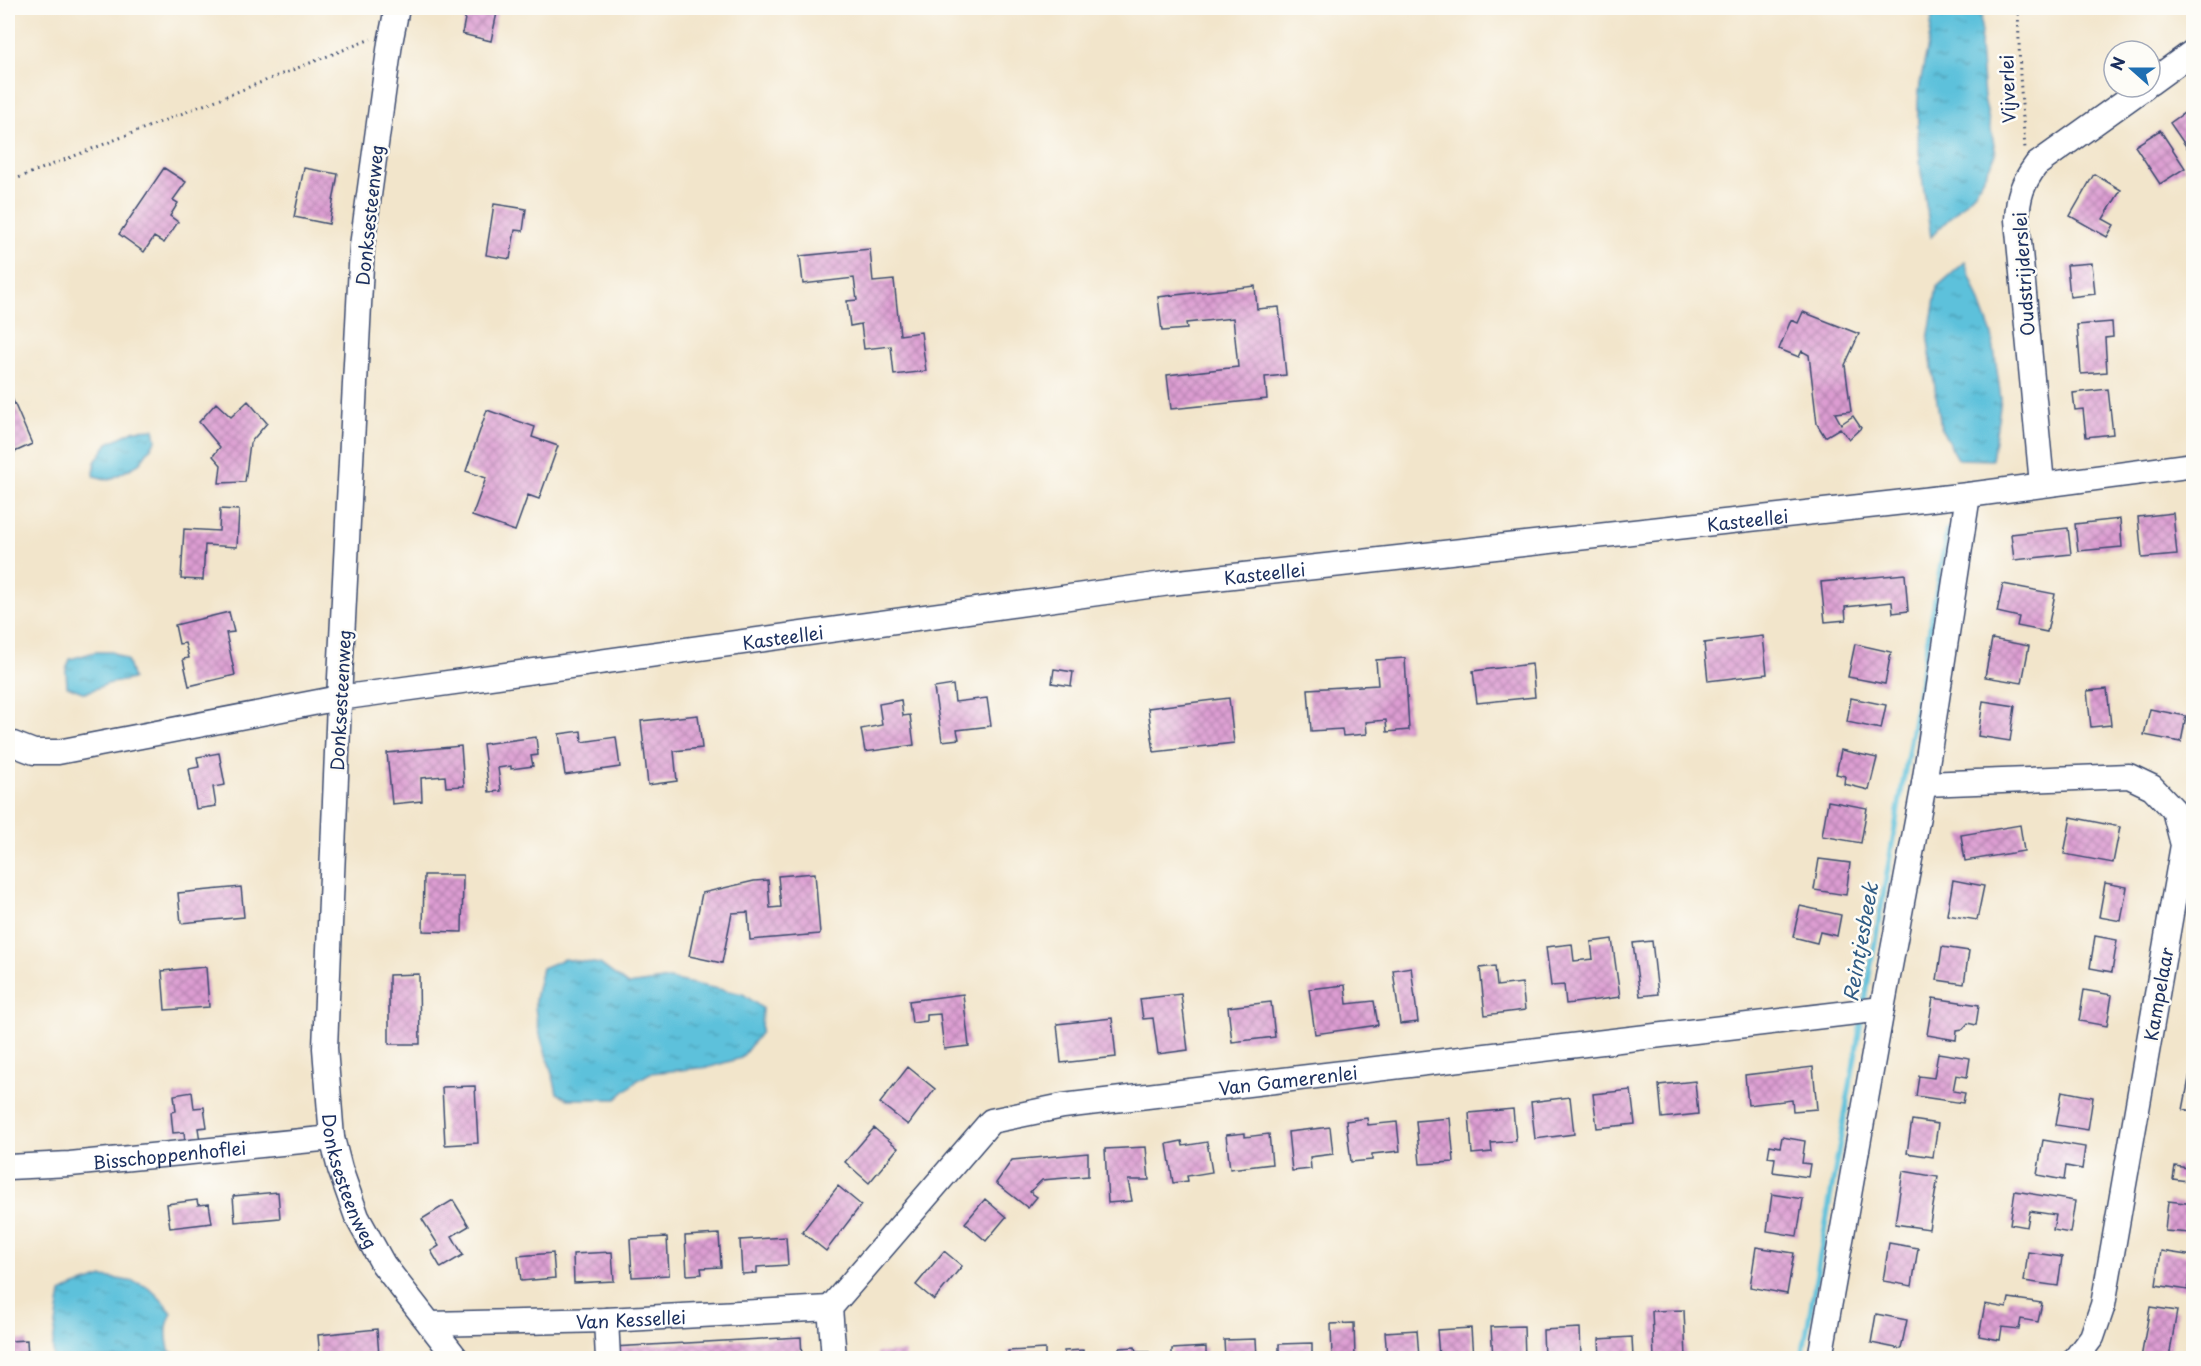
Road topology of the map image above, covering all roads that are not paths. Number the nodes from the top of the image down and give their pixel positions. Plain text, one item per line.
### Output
1 (397, 8) edge
2 (2193, 51) edge
3 (2162, 74) edge
4 (2128, 99) edge
5 (2193, 465) edge
6 (2042, 484) junction
7 (1968, 495) junction
8 (339, 698) junction
9 (8, 742) edge
10 (1924, 784) junction
11 (1882, 1009) junction
12 (332, 1138) junction
13 (8, 1167) edge
14 (830, 1308) junction
15 (606, 1320) junction
16 (430, 1324) junction
17 (456, 1359) edge
18 (609, 1359) edge
19 (834, 1359) edge
20 (1820, 1359) edge
21 (2076, 1359) edge

1 - 8 street, Donksesteenweg
2 - 3 street
4 - 6 street, Oudstrijderslei
5 - 6 street, Kasteellei
6 - 7 street, Kasteellei
7 - 8 street, Kasteellei
7 - 10 street
8 - 9 street, Kasteellei
8 - 12 street, Donksesteenweg
10 - 11 street
10 - 21 street, Kampelaar
11 - 14 street, Van Gamerenlei
11 - 20 street
12 - 13 street, Bisschoppenhoflei
12 - 16 street, Donksesteenweg
14 - 15 street, Van Kessellei
14 - 19 street
15 - 16 street, Van Kessellei
15 - 18 street
16 - 17 street, Donksesteenweg

